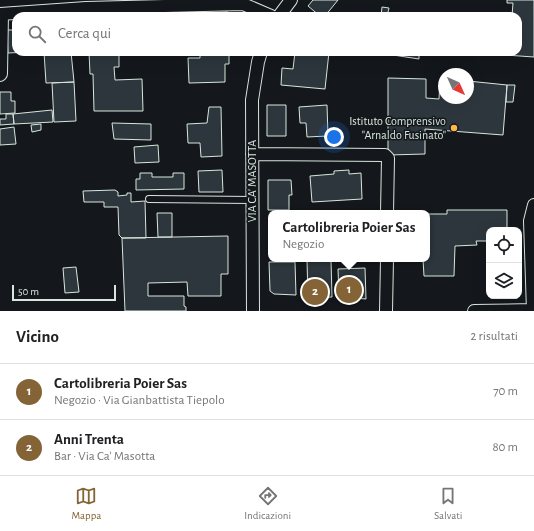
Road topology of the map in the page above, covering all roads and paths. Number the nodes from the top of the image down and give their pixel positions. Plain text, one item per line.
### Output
1 (291, 0) edge
2 (249, 3) edge
3 (43, 12) edge
4 (265, 12) edge
5 (282, 12) edge
6 (12, 13) edge
7 (1, 14) edge
8 (260, 56) edge
9 (0, 75) edge
10 (252, 154) junction
11 (149, 198) dead end
12 (252, 200) junction
13 (534, 205) edge
14 (388, 210) edge
15 (387, 262) edge
16 (533, 310) edge
17 (253, 311) edge
18 (386, 311) edge
19 (474, 311) edge

1 - 5 street
2 - 3 street
2 - 4 street
6 - 7 street
7 - 9 street
8 - 10 street, VIA CA' MASOTTA
10 - 12 street, VIA CA' MASOTTA
10 - 14 street
11 - 12 lane
12 - 17 street, VIA CA' MASOTTA
13 - 16 street
15 - 18 street
16 - 19 street

